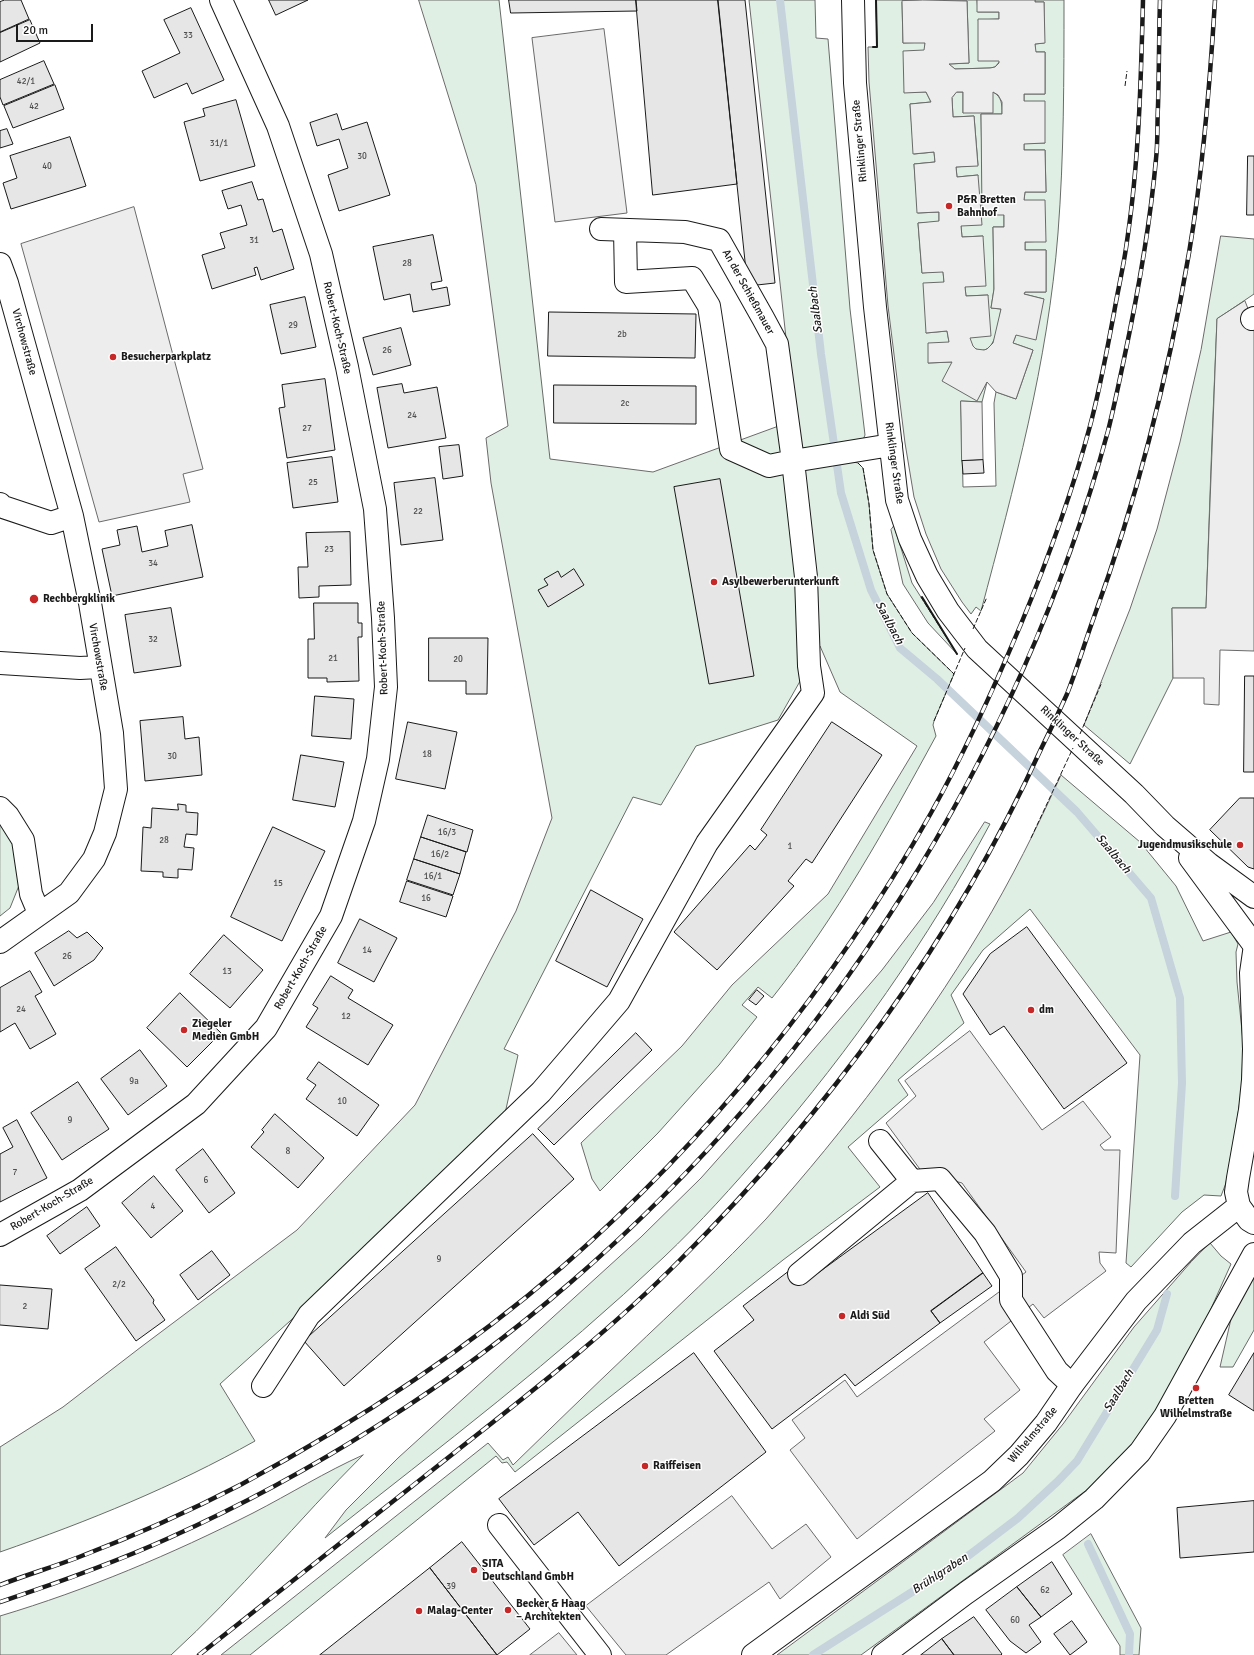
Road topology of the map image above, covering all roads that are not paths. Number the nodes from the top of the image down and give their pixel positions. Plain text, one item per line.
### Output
1 (221, 0) edge
2 (853, 0) edge
3 (601, 228) dead end
4 (625, 230) junction
5 (0, 264) edge
6 (891, 445) junction
7 (801, 460) junction
8 (0, 504) edge
9 (72, 516) junction
10 (0, 663) edge
11 (99, 667) junction
12 (0, 808) edge
13 (1165, 826) junction
14 (1254, 897) edge
15 (39, 913) junction
16 (0, 942) edge
17 (1254, 945) edge
18 (1254, 952) edge
19 (880, 1141) dead end
20 (912, 1181) junction
21 (1239, 1206) junction
22 (1254, 1224) edge
23 (0, 1235) edge
24 (1254, 1254) edge
25 (799, 1274) dead end
26 (1072, 1385) junction
27 (263, 1386) dead end
28 (499, 1525) dead end
29 (600, 1655) edge
30 (753, 1655) edge
31 (883, 1655) edge

1 - 23 street, Robert-Koch-Straße
2 - 6 street, Rinklinger Straße
3 - 4 street, An der Schießmauer
4 - 7 street, An der Schießmauer
4 - 7 street
5 - 9 street, Virchowstraße
6 - 7 street
6 - 13 street, Rinklinger Straße
7 - 27 street, An der Schießmauer
8 - 9 street
9 - 11 street, Virchowstraße
10 - 11 street
11 - 15 street, Virchowstraße
12 - 15 street
13 - 14 street, Rinklinger Straße
13 - 17 street, Rinklinger Straße
15 - 16 street, Virchowstraße
18 - 21 street
19 - 20 street
20 - 25 street
20 - 26 street
21 - 22 street
21 - 26 street, Wilhelmstraße
24 - 31 street
26 - 30 street, Wilhelmstraße
28 - 29 street

